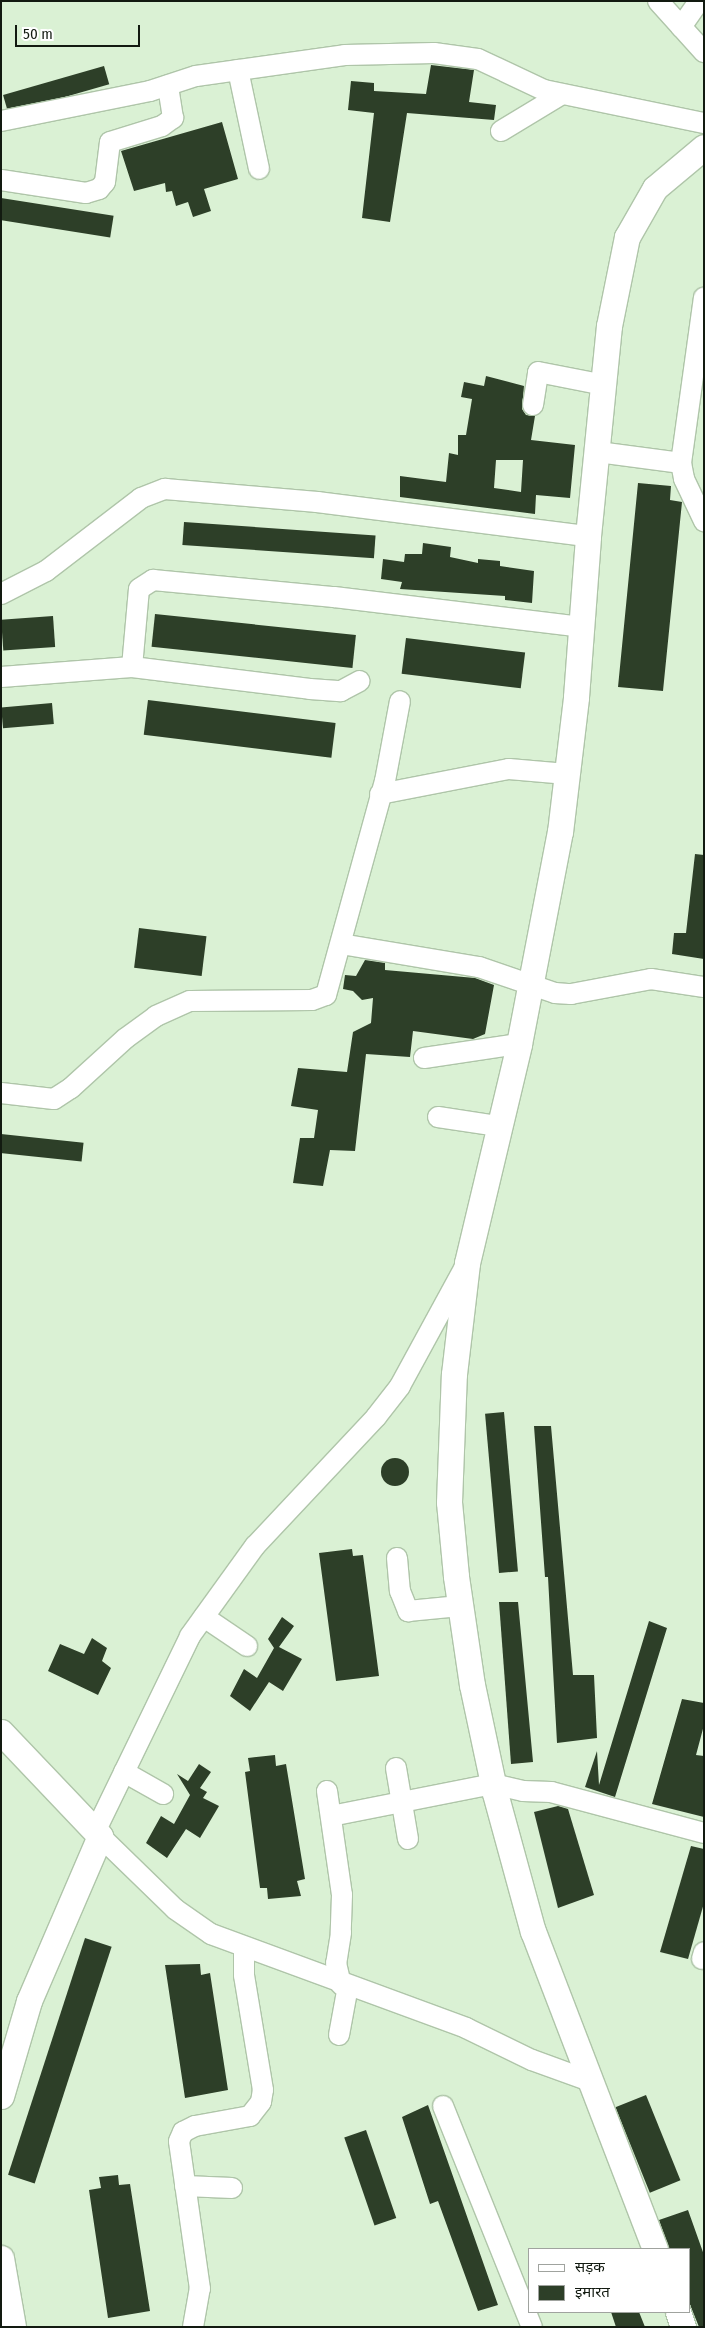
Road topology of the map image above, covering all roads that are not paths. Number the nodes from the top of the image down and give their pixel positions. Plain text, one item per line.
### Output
1 (658, 1) edge
2 (699, 1) edge
3 (681, 27) junction
4 (704, 52) edge
5 (238, 70) junction
6 (168, 85) junction
7 (562, 94) junction
8 (1, 121) edge
9 (704, 123) edge
10 (500, 131) dead end
11 (704, 147) edge
12 (259, 169) dead end
13 (1, 180) edge
14 (704, 298) edge
15 (604, 385) junction
16 (533, 405) dead end
17 (598, 452) junction
18 (681, 463) junction
19 (704, 522) edge
20 (588, 536) junction
21 (1, 594) edge
22 (581, 627) junction
23 (132, 667) junction
24 (1, 677) edge
25 (360, 682) dead end
26 (400, 702) dead end
27 (567, 774) junction
28 (380, 794) junction
29 (341, 944) junction
30 (530, 986) junction
31 (704, 986) edge
32 (519, 1044) junction
33 (424, 1058) dead end
34 (1, 1093) edge
35 (438, 1117) dead end
36 (498, 1126) junction
37 (467, 1263) junction
38 (397, 1558) dead end
39 (460, 1606) junction
40 (204, 1617) junction
41 (247, 1646) dead end
42 (1, 1732) edge
43 (396, 1768) dead end
44 (124, 1772) junction
45 (493, 1784) junction
46 (327, 1791) dead end
47 (163, 1794) dead end
48 (402, 1802) junction
49 (331, 1816) junction
50 (98, 1833) junction
51 (704, 1833) edge
52 (408, 1840) dead end
53 (244, 1948) junction
54 (345, 1985) junction
55 (339, 2035) dead end
56 (587, 2080) junction
57 (1, 2096) edge
58 (443, 2106) dead end
59 (185, 2186) junction
60 (232, 2188) dead end
61 (655, 2248) edge
62 (1, 2258) edge
63 (678, 2313) edge
64 (13, 2327) edge
65 (193, 2327) edge
66 (532, 2327) edge
67 (683, 2327) edge

1 - 3 street
2 - 3 street
3 - 4 street
5 - 6 street
5 - 7 street
5 - 12 street
6 - 8 street
6 - 13 street
7 - 9 street
7 - 10 street
11 - 15 street
14 - 18 street
15 - 16 street
15 - 17 street
17 - 18 street
17 - 20 street
18 - 19 street
20 - 21 street
20 - 22 street
22 - 23 street
22 - 27 street
23 - 24 street
23 - 25 street
26 - 28 street
27 - 28 street
27 - 30 street
28 - 29 street
29 - 30 street
29 - 34 street
30 - 31 street
30 - 32 street
32 - 33 street
32 - 36 street
35 - 36 street
36 - 37 street
37 - 39 street
37 - 40 street
38 - 39 street
39 - 45 street
40 - 41 street
40 - 44 street
42 - 50 street
43 - 48 street
44 - 47 street
44 - 50 street
45 - 48 street
45 - 51 street
45 - 56 street
46 - 49 street
48 - 49 street
48 - 52 street
49 - 54 street
50 - 53 street
50 - 57 street
53 - 54 street
53 - 59 street
54 - 55 street
54 - 56 street
56 - 61 street
58 - 66 street
59 - 60 street
59 - 65 street
62 - 64 street
63 - 67 street

